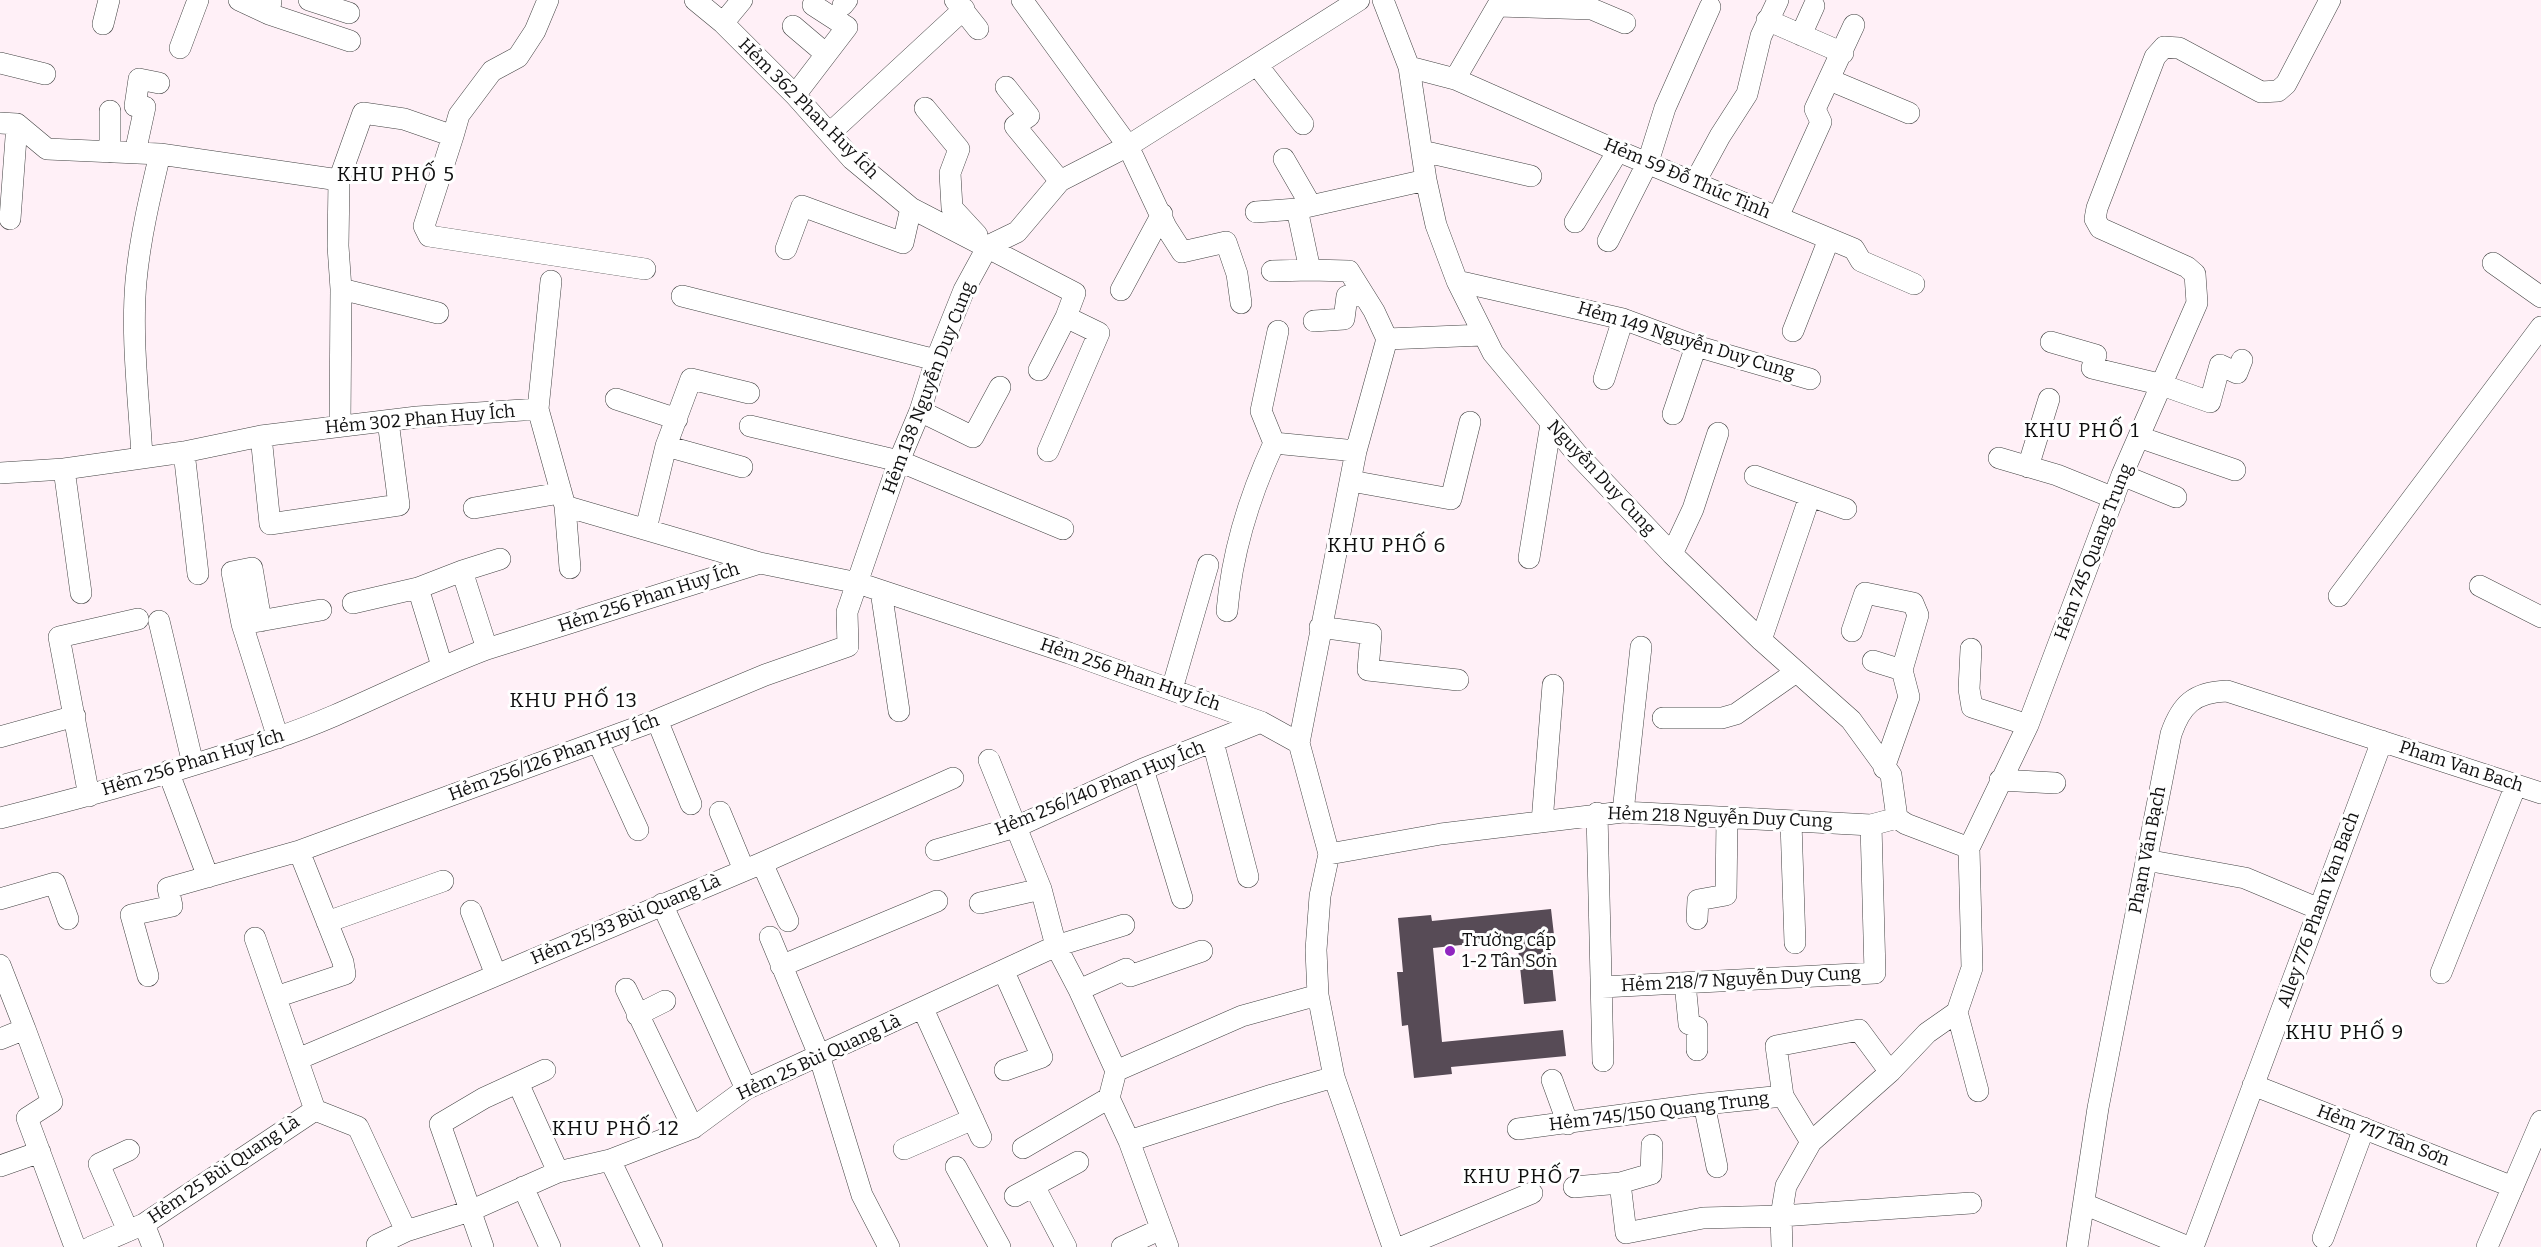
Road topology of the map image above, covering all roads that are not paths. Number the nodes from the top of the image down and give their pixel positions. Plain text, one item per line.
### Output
1 (109, 0) edge
2 (198, 0) edge
3 (239, 0) edge
4 (309, 0) edge
5 (548, 0) edge
6 (695, 0) edge
7 (742, 0) edge
8 (1022, 0) edge
9 (1359, 0) edge
10 (1383, 0) edge
11 (1778, 0) edge
12 (2330, 0) edge
13 (1500, 3) edge
14 (959, 4) edge
15 (813, 5) dead end
16 (1814, 6) dead end
17 (270, 7) edge
18 (1710, 7) dead end
19 (349, 13) dead end
20 (1767, 20) junction
21 (723, 23) junction
22 (1625, 23) dead end
23 (103, 24) dead end
24 (1854, 25) dead end
25 (793, 26) dead end
26 (978, 29) dead end
27 (1802, 35) junction
28 (350, 41) dead end
29 (180, 48) dead end
30 (1842, 53) junction
31 (826, 54) junction
32 (0, 63) edge
33 (1257, 65) junction
34 (1409, 67) junction
35 (45, 74) dead end
36 (1455, 79) junction
37 (1830, 80) junction
38 (159, 83) dead end
39 (1006, 87) dead end
40 (795, 94) junction
41 (925, 108) dead end
42 (110, 111) dead end
43 (1910, 113) dead end
44 (8, 123) edge
45 (1303, 124) dead end
46 (830, 133) junction
47 (453, 136) junction
48 (1128, 146) junction
49 (1422, 151) junction
50 (1618, 151) junction
51 (110, 152) junction
52 (135, 153) junction
53 (160, 154) junction
54 (1284, 159) dead end
55 (1648, 162) junction
56 (1531, 176) dead end
57 (339, 180) junction
58 (1426, 180) junction
59 (1060, 181) junction
60 (1695, 182) junction
61 (1304, 207) junction
62 (911, 208) junction
63 (1256, 212) dead end
64 (1162, 214) junction
65 (1778, 217) junction
66 (10, 219) dead end
67 (1575, 222) dead end
68 (1829, 239) junction
69 (1608, 241) dead end
70 (988, 246) junction
71 (786, 249) dead end
72 (2493, 263) dead end
73 (645, 269) dead end
74 (1310, 270) junction
75 (1272, 271) dead end
76 (551, 281) dead end
77 (1457, 281) junction
78 (1914, 284) dead end
79 (341, 290) junction
80 (1121, 290) dead end
81 (682, 296) dead end
82 (1363, 296) junction
83 (2541, 297) edge
84 (1241, 303) dead end
85 (438, 313) dead end
86 (1066, 317) junction
87 (1623, 319) junction
88 (1314, 321) dead end
89 (2541, 327) edge
90 (1278, 331) dead end
91 (1793, 331) dead end
92 (1483, 335) junction
93 (1387, 339) junction
94 (2051, 342) dead end
95 (1696, 346) junction
96 (936, 360) junction
97 (2242, 360) dead end
98 (1039, 370) dead end
99 (1604, 379) dead end
100 (1810, 379) dead end
101 (2159, 384) junction
102 (1000, 387) dead end
103 (749, 393) dead end
104 (616, 399) dead end
105 (2049, 399) dead end
106 (538, 409) junction
107 (920, 411) junction
108 (1673, 414) dead end
109 (676, 419) junction
110 (388, 421) junction
111 (1470, 422) dead end
112 (1551, 424) junction
113 (340, 426) junction
114 (750, 426) dead end
115 (1718, 433) dead end
116 (261, 436) junction
117 (2139, 437) junction
118 (1274, 443) junction
119 (666, 446) junction
120 (1048, 451) dead end
121 (1356, 451) junction
122 (184, 452) junction
123 (142, 457) junction
124 (1999, 458) dead end
125 (899, 461) junction
126 (742, 467) dead end
127 (2028, 467) junction
128 (64, 469) junction
129 (2235, 470) dead end
130 (0, 473) edge
131 (2122, 475) junction
132 (1755, 476) dead end
133 (1351, 482) junction
134 (1810, 496) junction
135 (2176, 497) dead end
136 (2114, 498) junction
137 (562, 499) junction
138 (474, 508) dead end
139 (1846, 509) dead end
140 (646, 529) junction
141 (1063, 529) dead end
142 (1672, 554) junction
143 (1529, 558) dead end
144 (500, 559) dead end
145 (760, 563) junction
146 (1208, 566) dead end
147 (570, 568) dead end
148 (462, 571) junction
149 (198, 574) dead end
150 (858, 583) junction
151 (2481, 586) dead end
152 (418, 588) junction
153 (880, 591) junction
154 (81, 593) dead end
155 (2339, 596) dead end
156 (353, 603) dead end
157 (321, 610) dead end
158 (1227, 611) dead end
159 (2541, 617) edge
160 (1320, 627) junction
161 (1852, 631) dead end
162 (1761, 640) junction
163 (1641, 647) dead end
164 (1971, 649) dead end
165 (487, 650) junction
166 (1873, 661) dead end
167 (442, 666) junction
168 (1902, 670) junction
169 (1796, 672) junction
170 (1458, 680) dead end
171 (1553, 685) dead end
172 (1172, 689) junction
173 (900, 711) dead end
174 (75, 716) junction
175 (1664, 718) dead end
176 (657, 720) junction
177 (1261, 722) junction
178 (2028, 725) junction
179 (0, 737) edge
180 (278, 738) junction
181 (2382, 741) junction
182 (598, 742) junction
183 (1213, 742) junction
184 (1299, 743) junction
185 (989, 760) dead end
186 (193, 764) junction
187 (1884, 768) junction
188 (1143, 769) junction
189 (168, 771) junction
190 (952, 778) dead end
191 (2000, 780) junction
192 (2055, 783) dead end
193 (2516, 785) junction
194 (2541, 793) edge
195 (89, 796) junction
196 (691, 804) dead end
197 (720, 812) dead end
198 (1623, 812) junction
199 (1598, 813) junction
200 (0, 818) edge
201 (1727, 818) junction
202 (1897, 818) junction
203 (1542, 822) junction
204 (1791, 822) junction
205 (1871, 825) junction
206 (1016, 827) junction
207 (638, 830) dead end
208 (1969, 848) junction
209 (936, 850) dead end
210 (299, 851) junction
211 (1329, 854) junction
212 (2146, 860) junction
213 (753, 866) junction
214 (207, 877) junction
215 (1248, 877) dead end
216 (443, 881) dead end
217 (1041, 889) junction
218 (1182, 898) dead end
219 (0, 899) edge
220 (937, 901) dead end
221 (980, 903) dead end
222 (662, 904) junction
223 (2319, 909) junction
224 (471, 911) dead end
225 (68, 919) dead end
226 (1697, 919) dead end
227 (788, 921) dead end
228 (327, 922) junction
229 (1124, 925) dead end
230 (770, 937) dead end
231 (255, 938) dead end
232 (1796, 943) dead end
233 (1056, 946) junction
234 (1202, 951) dead end
235 (0, 964) edge
236 (781, 966) junction
237 (1004, 972) junction
238 (2441, 973) dead end
239 (496, 975) junction
240 (148, 976) dead end
241 (1685, 983) junction
242 (1602, 987) junction
243 (626, 989) dead end
244 (1080, 990) junction
245 (1318, 996) junction
246 (276, 997) junction
247 (665, 1001) dead end
248 (923, 1009) junction
249 (1957, 1012) junction
250 (637, 1015) junction
251 (25, 1029) junction
252 (0, 1039) edge
253 (1697, 1050) dead end
254 (819, 1055) junction
255 (297, 1059) junction
256 (1604, 1061) dead end
257 (545, 1070) dead end
258 (1005, 1070) dead end
259 (1116, 1071) junction
260 (1890, 1072) junction
261 (1334, 1077) junction
262 (1552, 1080) dead end
263 (518, 1083) junction
264 (2253, 1085) junction
265 (746, 1089) junction
266 (1978, 1091) dead end
267 (1783, 1096) junction
268 (1110, 1098) junction
269 (1704, 1104) junction
270 (315, 1110) junction
271 (2541, 1121) edge
272 (1568, 1124) junction
273 (693, 1128) junction
274 (2364, 1128) junction
275 (1518, 1129) dead end
276 (1129, 1141) junction
277 (1811, 1142) junction
278 (1652, 1145) dead end
279 (1023, 1148) dead end
280 (904, 1149) dead end
281 (129, 1150) dead end
282 (40, 1152) junction
283 (610, 1160) junction
284 (1078, 1162) dead end
285 (0, 1166) edge
286 (956, 1167) dead end
287 (1716, 1167) dead end
288 (558, 1172) junction
289 (1620, 1183) junction
290 (523, 1186) junction
291 (1034, 1186) junction
292 (1574, 1187) dead end
293 (2513, 1187) junction
294 (1532, 1193) dead end
295 (1015, 1196) dead end
296 (1971, 1203) dead end
297 (2084, 1204) junction
298 (470, 1211) junction
299 (1781, 1216) junction
300 (136, 1228) junction
301 (406, 1231) junction
302 (1165, 1238) edge
303 (2323, 1238) dead end
304 (1628, 1240) edge
305 (376, 1246) edge
306 (75, 1247) edge
307 (91, 1247) edge
308 (153, 1247) edge
309 (483, 1247) edge
310 (550, 1247) edge
311 (652, 1247) edge
312 (889, 1247) edge
313 (1000, 1247) edge
314 (1066, 1247) edge
315 (1122, 1247) edge
316 (1393, 1247) edge
317 (1402, 1247) edge
318 (1782, 1247) edge
319 (2077, 1247) edge
320 (2188, 1247) edge
321 (2193, 1247) edge
322 (2487, 1247) edge

1 - 23 street
2 - 29 street
3 - 17 street
4 - 19 street
5 - 47 street
6 - 21 street, Hẻm 362 Phan Huy Ích
7 - 21 street
8 - 48 street
9 - 33 street
10 - 34 street, Nguyễn Duy Cung
11 - 20 street
12 - 101 street, Hẻm 745 Quang Trung
13 - 22 street
13 - 36 street
14 - 26 street
14 - 46 street
15 - 31 street
16 - 27 street
17 - 28 street
18 - 55 street
20 - 27 street
20 - 60 street
21 - 40 street, Hẻm 362 Phan Huy Ích
24 - 30 street
25 - 31 street
27 - 30 street
30 - 37 street
31 - 40 street
32 - 35 street
33 - 45 street
33 - 48 street
34 - 36 street, Hẻm 59 Đỗ Thúc Tịnh
34 - 49 street, Nguyễn Duy Cung
36 - 50 street, Hẻm 59 Đỗ Thúc Tịnh
37 - 43 street
37 - 65 street
38 - 52 street
39 - 59 street
40 - 46 street, Hẻm 362 Phan Huy Ích
41 - 70 street
42 - 51 street
44 - 51 street
44 - 66 street
46 - 62 street, Hẻm 362 Phan Huy Ích
47 - 57 street
47 - 73 street
48 - 59 street
48 - 64 street
49 - 56 street
49 - 58 street, Nguyễn Duy Cung
50 - 55 street, Hẻm 59 Đỗ Thúc Tịnh
50 - 67 street
51 - 52 street
52 - 53 street
53 - 57 street
53 - 123 street
54 - 61 street
55 - 60 street, Hẻm 59 Đỗ Thúc Tịnh
55 - 69 street
57 - 79 street
58 - 61 street
58 - 77 street, Nguyễn Duy Cung
59 - 70 street
60 - 65 street, Hẻm 59 Đỗ Thúc Tịnh
61 - 63 street
61 - 74 street
62 - 70 street, Hẻm 362 Phan Huy Ích
62 - 71 street
64 - 80 street
64 - 84 street
65 - 68 street, Hẻm 59 Đỗ Thúc Tịnh
68 - 78 street, Hẻm 59 Đỗ Thúc Tịnh
68 - 91 street
70 - 86 street, Hẻm 362 Phan Huy Ích
70 - 96 street, Hẻm 138 Nguyễn Duy Cung
72 - 83 street
74 - 75 street
74 - 82 street
76 - 106 street
77 - 87 street, Hẻm 149 Nguyễn Duy Cung
77 - 92 street, Nguyễn Duy Cung
79 - 85 street
79 - 113 street
81 - 96 street
82 - 88 street
82 - 93 street
86 - 98 street
86 - 120 street
87 - 95 street, Hẻm 149 Nguyễn Duy Cung
87 - 99 street
89 - 155 street
90 - 118 street
92 - 93 street
92 - 112 street, Nguyễn Duy Cung
93 - 121 street
94 - 101 street
95 - 100 street, Hẻm 149 Nguyễn Duy Cung
95 - 108 street
96 - 107 street, Hẻm 138 Nguyễn Duy Cung
97 - 101 street
101 - 117 street, Hẻm 745 Quang Trung
102 - 107 street
103 - 109 street
104 - 109 street
105 - 127 street
106 - 110 street, Hẻm 302 Phan Huy Ích
106 - 137 street, Hẻm 302 Phan Huy Ích
107 - 125 street, Hẻm 138 Nguyễn Duy Cung
109 - 119 street
110 - 113 street, Hẻm 302 Phan Huy Ích
110 - 116 street
111 - 133 street
112 - 142 street, Nguyễn Duy Cung
112 - 143 street
113 - 116 street, Hẻm 302 Phan Huy Ích
114 - 125 street
115 - 142 street
116 - 122 street, Hẻm 302 Phan Huy Ích
117 - 129 street
117 - 131 street, Hẻm 745 Quang Trung
118 - 121 street
118 - 158 street
119 - 126 street
119 - 140 street
121 - 133 street
122 - 123 street, Hẻm 302 Phan Huy Ích
122 - 149 street
123 - 128 street, Hẻm 302 Phan Huy Ích
124 - 127 street
125 - 141 street
125 - 150 street, Hẻm 138 Nguyễn Duy Cung
127 - 136 street
128 - 130 street, Hẻm 302 Phan Huy Ích
128 - 154 street
131 - 135 street
131 - 136 street, Hẻm 745 Quang Trung
132 - 134 street
133 - 160 street
134 - 139 street
134 - 162 street
136 - 178 street, Hẻm 745 Quang Trung
137 - 138 street
137 - 140 street
137 - 147 street, Hẻm 302 Phan Huy Ích
140 - 145 street
142 - 162 street, Nguyễn Duy Cung
144 - 148 street
145 - 150 street, Hẻm 256 Phan Huy Ích
145 - 165 street, Hẻm 256 Phan Huy Ích
146 - 172 street
148 - 152 street
148 - 165 street
150 - 153 street, Hẻm 256 Phan Huy Ích
150 - 176 street, Hẻm 256/126 Phan Huy Ích
151 - 159 street
152 - 156 street
152 - 167 street
153 - 172 street, Hẻm 256 Phan Huy Ích
153 - 173 street
157 - 180 street
160 - 170 street
160 - 184 street
161 - 168 street
162 - 169 street, Nguyễn Duy Cung
163 - 198 street
164 - 178 street
165 - 167 street, Hẻm 256 Phan Huy Ích
166 - 168 street
167 - 180 street, Hẻm 256 Phan Huy Ích
168 - 187 street
169 - 175 street
169 - 187 street, Nguyễn Duy Cung
171 - 203 street
172 - 177 street, Hẻm 256 Phan Huy Ích
174 - 179 street
174 - 186 street
174 - 195 street
176 - 182 street, Hẻm 256/126 Phan Huy Ích
176 - 196 street
177 - 183 street, Hẻm 256/140 Phan Huy Ích
177 - 184 street, Hẻm 256 Phan Huy Ích
178 - 191 street, Hẻm 745 Quang Trung
180 - 186 street, Hẻm 256 Phan Huy Ích
181 - 193 street, Pham Van Bach
181 - 212 street, Phạm Văn Bạch
181 - 223 street, Alley 776 Pham Van Bach
182 - 207 street
182 - 210 street, Hẻm 256/126 Phan Huy Ích
183 - 188 street, Hẻm 256/140 Phan Huy Ích
183 - 215 street
184 - 211 street
185 - 206 street
186 - 189 street, Hẻm 256 Phan Huy Ích
187 - 202 street, Nguyễn Duy Cung
188 - 206 street, Hẻm 256/140 Phan Huy Ích
188 - 218 street
189 - 195 street, Hẻm 256 Phan Huy Ích
189 - 214 street
190 - 213 street, Hẻm 25/33 Bùi Quang Là
191 - 192 street
191 - 208 street, Hẻm 745 Quang Trung
193 - 194 street, Pham Van Bach
193 - 238 street
195 - 200 street, Hẻm 256 Phan Huy Ích
197 - 213 street
198 - 199 street, Hẻm 218 Nguyễn Duy Cung
198 - 201 street, Hẻm 218 Nguyễn Duy Cung
199 - 203 street, Hẻm 218 Nguyễn Duy Cung
199 - 242 street
201 - 204 street, Hẻm 218 Nguyễn Duy Cung
201 - 226 street
202 - 205 street, Hẻm 218 Nguyễn Duy Cung
202 - 208 street
203 - 211 street, Hẻm 218 Nguyễn Duy Cung
204 - 205 street, Hẻm 218 Nguyễn Duy Cung
204 - 232 street
205 - 241 street, Hẻm 218/7 Nguyễn Duy Cung
206 - 209 street, Hẻm 256/140 Phan Huy Ích
206 - 217 street
208 - 249 street, Hẻm 745 Quang Trung
210 - 214 street, Hẻm 256/126 Phan Huy Ích
210 - 228 street
211 - 245 street
212 - 223 street
212 - 297 street, Phạm Văn Bạch
213 - 222 street, Hẻm 25/33 Bùi Quang Là
213 - 227 street
214 - 240 street, Hẻm 256/126 Phan Huy Ích
216 - 228 street
217 - 221 street
217 - 233 street
219 - 225 street
220 - 236 street
222 - 239 street, Hẻm 25/33 Bùi Quang Là
222 - 265 street
223 - 264 street, Alley 776 Pham Van Bach
224 - 239 street
228 - 246 street
229 - 233 street, Hẻm 25 Bùi Quang Là
230 - 236 street
231 - 246 street
233 - 237 street, Hẻm 25 Bùi Quang Là
233 - 244 street
234 - 244 street
235 - 251 street
236 - 254 street
237 - 248 street, Hẻm 25 Bùi Quang Là
237 - 258 street
239 - 255 street, Hẻm 25/33 Bùi Quang Là
241 - 242 street, Hẻm 218/7 Nguyễn Duy Cung
241 - 253 street
242 - 256 street
243 - 250 street
244 - 259 street
245 - 259 street
245 - 261 street
246 - 255 street
247 - 250 street
248 - 254 street, Hẻm 25 Bùi Quang Là
248 - 280 street
249 - 260 street
249 - 266 street
250 - 273 street
251 - 252 street
251 - 282 street
254 - 265 street, Hẻm 25 Bùi Quang Là
254 - 312 street
255 - 270 street
257 - 263 street
259 - 268 street
260 - 267 street
260 - 277 street
261 - 276 street
261 - 316 street
262 - 272 street
263 - 288 street
263 - 298 street
264 - 274 street, Hẻm 717 Tân Sơn
264 - 321 street, Alley 776 Pham Van Bach
265 - 273 street, Hẻm 25 Bùi Quang Là
267 - 269 street, Hẻm 745/150 Quang Trung
267 - 277 street, Hẻm 745/150 Quang Trung
268 - 276 street
268 - 279 street
269 - 272 street, Hẻm 745/150 Quang Trung
269 - 287 street
270 - 300 street, Hẻm 25 Bùi Quang Là
270 - 301 street, Hẻm 25 Bùi Quang Là
271 - 293 street
272 - 275 street, Hẻm 745/150 Quang Trung
273 - 283 street, Hẻm 25 Bùi Quang Là
274 - 293 street, Hẻm 717 Tân Sơn
274 - 303 street
276 - 302 street
277 - 299 street
278 - 289 street
281 - 300 street
282 - 285 street
282 - 306 street
283 - 288 street, Hẻm 25 Bùi Quang Là
283 - 311 street
284 - 291 street
286 - 313 street
288 - 290 street, Hẻm 25 Bùi Quang Là
289 - 292 street
289 - 304 street
290 - 298 street, Hẻm 25 Bùi Quang Là
290 - 310 street
291 - 295 street
291 - 314 street
293 - 322 street
294 - 317 street
296 - 299 street
297 - 319 street
297 - 320 street
298 - 301 street, Hẻm 25 Bùi Quang Là
298 - 309 street
299 - 304 street
299 - 318 street
300 - 307 street, Hẻm 25 Bùi Quang Là
300 - 308 street
301 - 305 street
302 - 315 street

